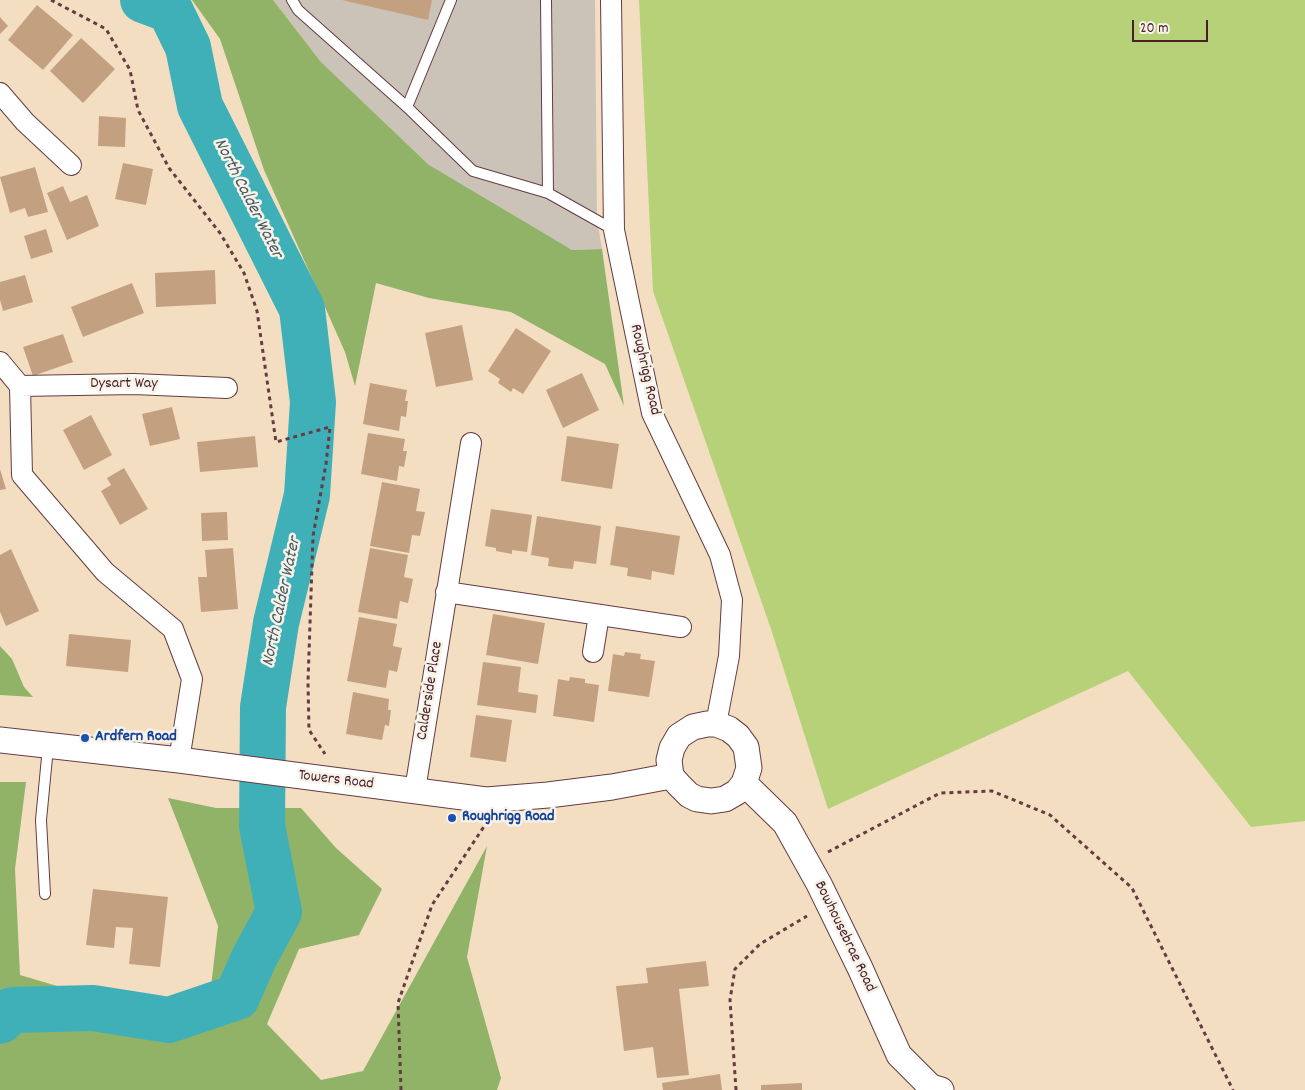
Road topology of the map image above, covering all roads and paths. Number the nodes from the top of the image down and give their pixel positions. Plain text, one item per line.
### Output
1 (51, 0) edge
2 (292, 0) edge
3 (451, 0) edge
4 (546, 0) edge
5 (611, 0) edge
6 (0, 93) edge
7 (407, 107) junction
8 (71, 165) dead end
9 (548, 193) junction
10 (614, 230) junction
11 (0, 362) edge
12 (20, 386) junction
13 (227, 388) dead end
14 (471, 443) dead end
15 (446, 592) junction
16 (599, 615) junction
17 (681, 627) dead end
18 (594, 652) dead end
19 (716, 724) junction
20 (0, 740) edge
21 (48, 746) junction
22 (327, 757) dead end
23 (179, 760) junction
24 (671, 776) junction
25 (744, 784) junction
26 (415, 790) junction
27 (486, 800) junction
28 (807, 863) junction
29 (45, 894) dead end
30 (828, 903) junction
31 (402, 1090) edge
32 (736, 1090) edge
33 (940, 1090) edge
34 (1233, 1090) edge

1 - 22 path
2 - 7 lane
3 - 7 lane
4 - 9 lane
5 - 10 street, Roughrigg Road
6 - 8 street
7 - 9 lane
9 - 10 lane
10 - 19 street, Roughrigg Road
11 - 12 street
12 - 13 street, Dysart Way
12 - 23 street
14 - 15 street, Calderside Place
15 - 16 street
15 - 26 street, Calderside Place
16 - 17 street
16 - 18 street
19 - 24 street
19 - 25 street
20 - 21 street, Towers Road
21 - 23 street, Towers Road
21 - 29 lane
23 - 26 street, Towers Road
24 - 25 street
24 - 27 street, Towers Road
25 - 28 street, Bowhousebrae Road
26 - 27 street, Towers Road
27 - 31 path
28 - 30 street, Bowhousebrae Road
28 - 34 path
30 - 32 path
30 - 33 street, Bowhousebrae Road

